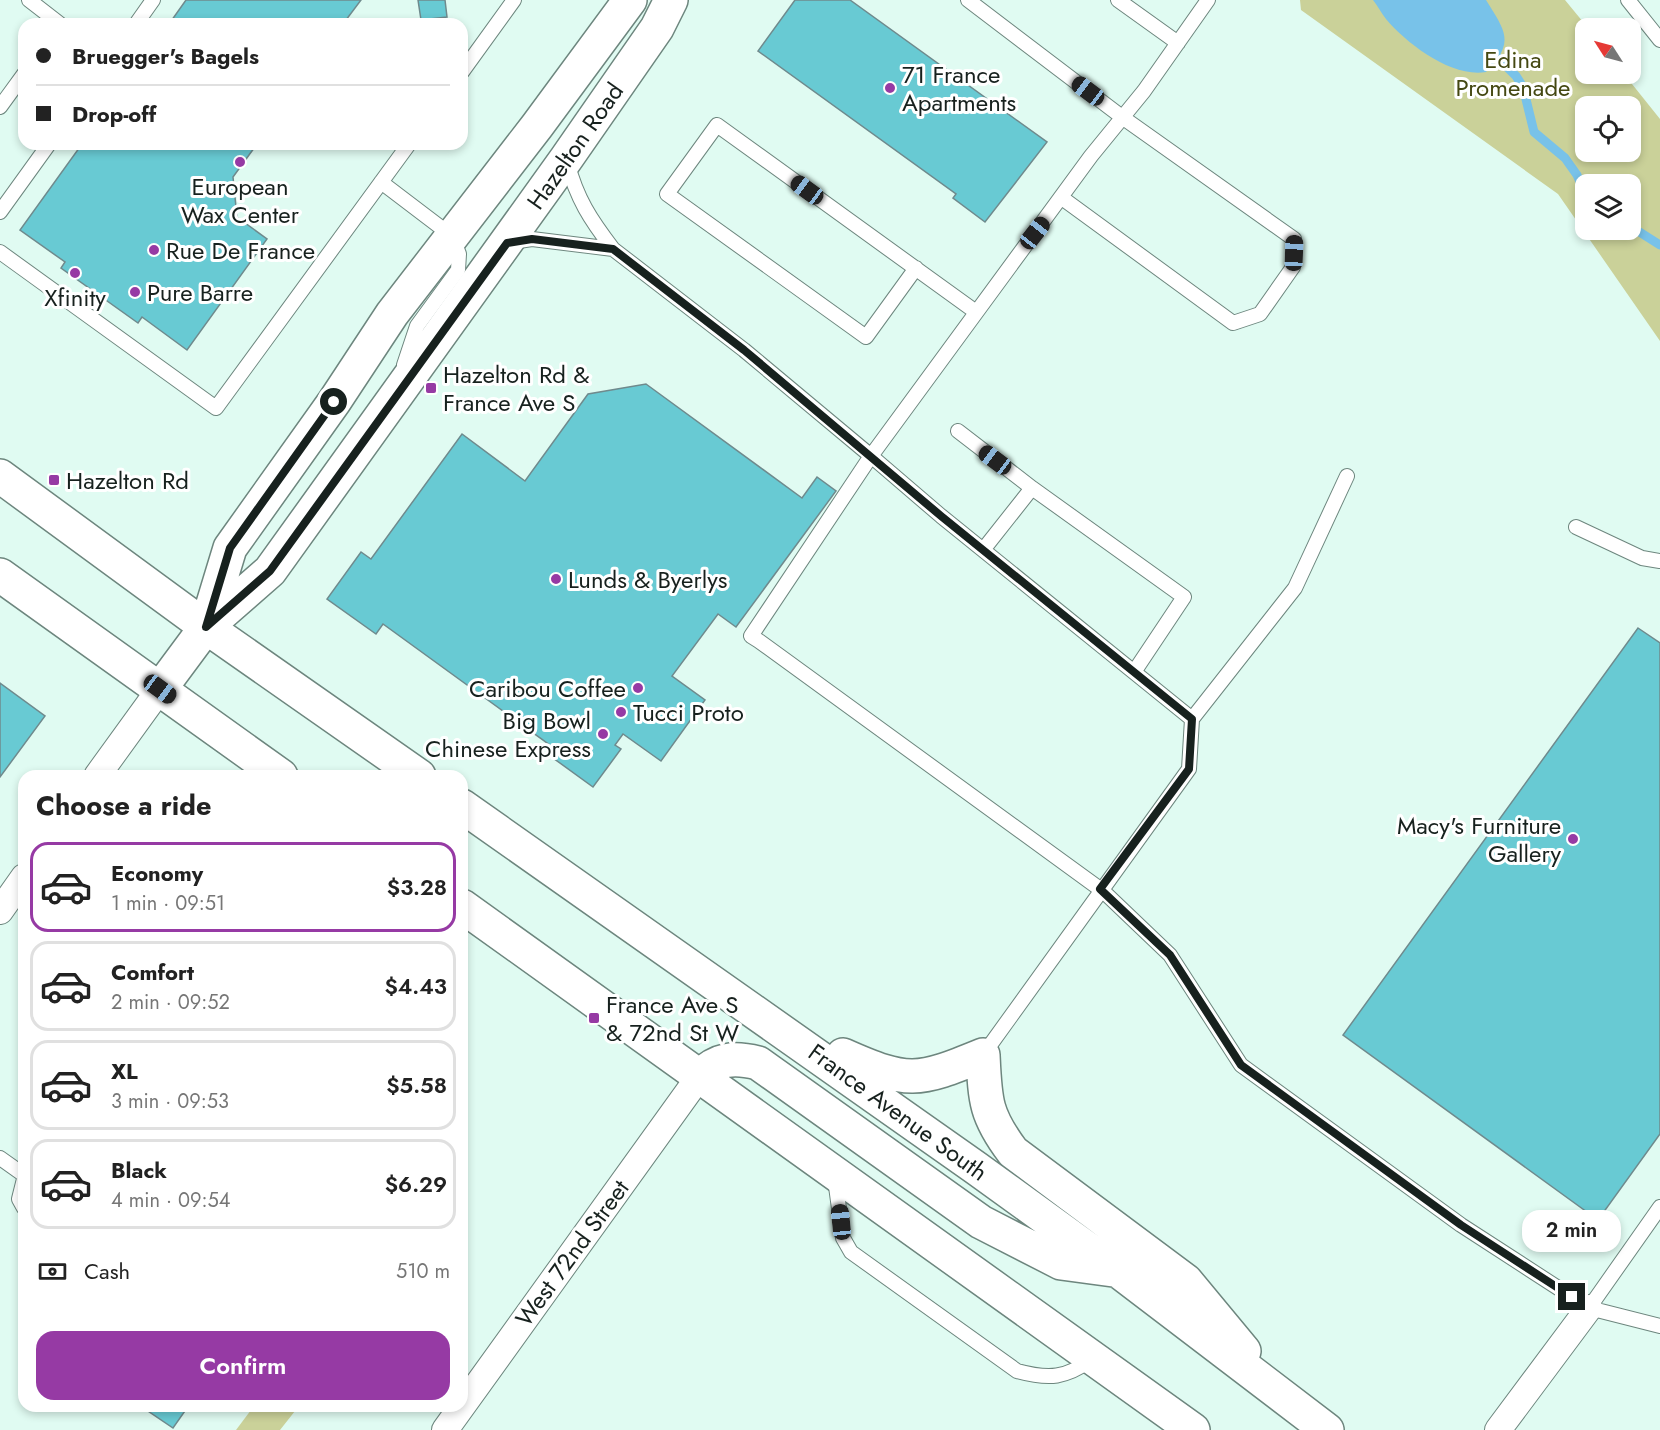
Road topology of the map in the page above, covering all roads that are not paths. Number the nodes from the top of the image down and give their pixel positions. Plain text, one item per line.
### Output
1 (29, 0) edge
2 (153, 0) edge
3 (514, 0) edge
4 (630, 0) edge
5 (671, 0) edge
6 (968, 0) edge
7 (1118, 0) edge
8 (1208, 0) edge
9 (1628, 0) edge
10 (52, 18) edge
11 (140, 18) edge
12 (1660, 40) edge
13 (1178, 43) junction
14 (468, 64) edge
15 (18, 82) edge
16 (0, 107) edge
17 (1122, 117) junction
18 (45, 150) edge
19 (405, 150) edge
20 (566, 159) junction
21 (381, 183) junction
22 (1062, 198) junction
23 (0, 212) edge
24 (452, 236) junction
25 (507, 243) junction
26 (613, 249) junction
27 (0, 252) edge
28 (916, 268) junction
29 (976, 312) junction
30 (388, 410) junction
31 (958, 431) dead end
32 (872, 456) junction
33 (0, 476) edge
34 (1347, 476) dead end
35 (1032, 488) junction
36 (1576, 527) dead end
37 (983, 550) junction
38 (1660, 561) edge
39 (0, 575) edge
40 (206, 627) junction
41 (1134, 672) junction
42 (160, 689) junction
43 (1192, 719) junction
44 (101, 770) edge
45 (273, 770) edge
46 (410, 770) edge
47 (468, 810) edge
48 (18, 886) edge
49 (1100, 889) junction
50 (468, 910) edge
51 (0, 911) edge
52 (782, 1029) junction
53 (983, 1055) junction
54 (699, 1077) junction
55 (0, 1158) edge
56 (18, 1172) edge
57 (835, 1174) junction
58 (1660, 1207) edge
59 (1117, 1270) junction
60 (1589, 1308) junction
61 (1660, 1326) edge
62 (1093, 1359) junction
63 (1282, 1396) junction
64 (468, 1399) edge
65 (459, 1412) edge
66 (446, 1430) edge
67 (1193, 1430) edge
68 (1327, 1430) edge
69 (1498, 1430) edge

1 - 10 lane
2 - 11 lane
3 - 14 lane
4 - 24 main road, Hazelton Road
5 - 20 main road, Hazelton Road
6 - 17 lane
7 - 13 lane
8 - 13 lane
9 - 12 lane
13 - 17 lane
15 - 16 lane
17 - 22 lane
17 - 22 lane
18 - 23 lane
19 - 21 lane
20 - 25 main road, Hazelton Road
20 - 26 lane
21 - 24 lane
21 - 27 lane
22 - 29 lane
24 - 30 lane
24 - 40 main road, Hazelton Road
25 - 26 lane
25 - 30 main road, Hazelton Road
26 - 32 lane
28 - 28 lane
28 - 29 lane
29 - 32 lane
30 - 40 main road, Hazelton Road
31 - 35 lane
32 - 37 lane
32 - 49 lane
33 - 40 main road
34 - 43 lane
35 - 37 lane
35 - 41 lane
36 - 38 lane
37 - 41 lane
39 - 42 main road
40 - 42 main road, Hazelton Road
40 - 46 main road
41 - 43 lane
42 - 44 street, Hazelton Road
42 - 45 main road
43 - 49 lane
47 - 52 main road, France Avenue South
48 - 51 street
49 - 53 lane
49 - 60 lane
50 - 54 main road
52 - 53 main road
52 - 59 main road, France Avenue South
53 - 63 main road
54 - 57 main road
54 - 59 main road
54 - 64 street, West 72nd Street
55 - 56 lane
57 - 62 main road
57 - 62 lane
58 - 60 lane
59 - 63 main road, France Avenue South
60 - 61 lane
60 - 69 street
62 - 67 main road
63 - 68 main road, France Avenue South
65 - 66 street, West 72nd Street

